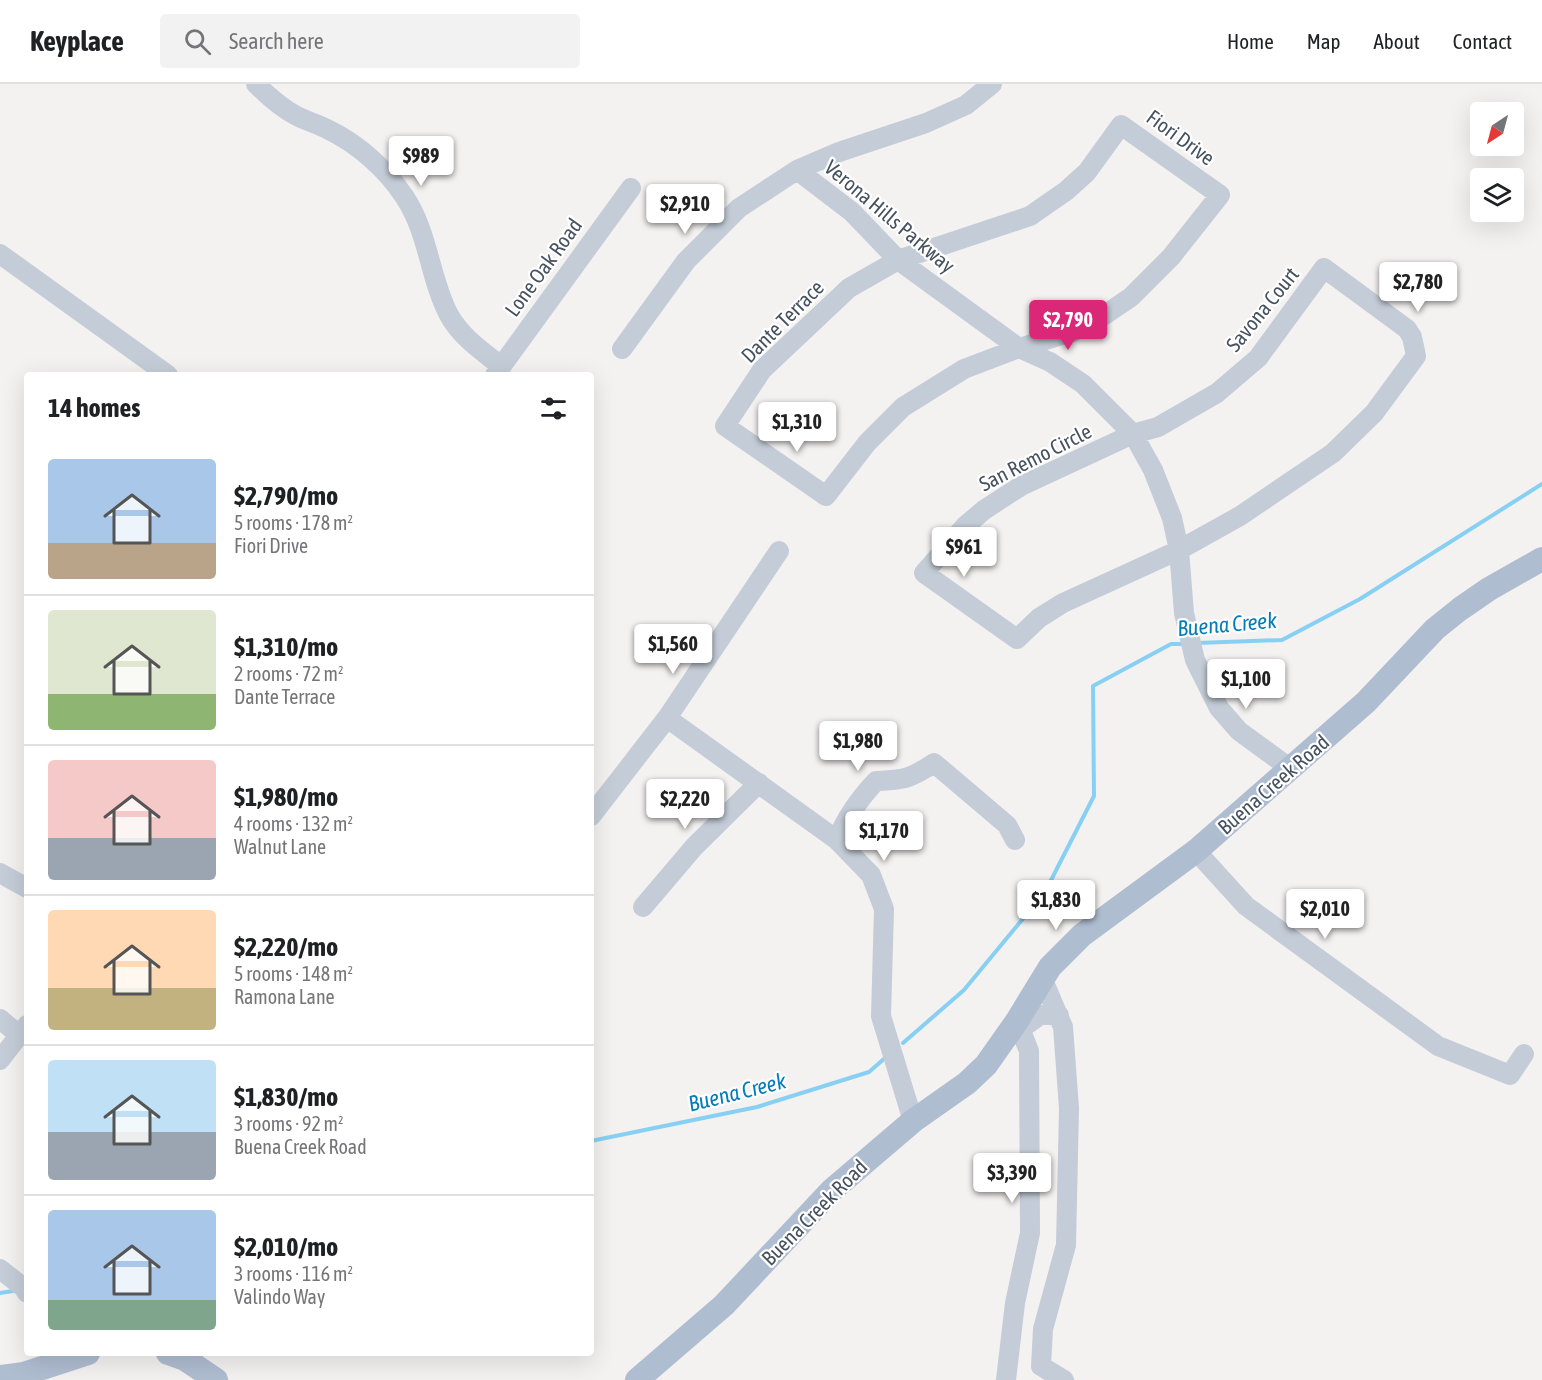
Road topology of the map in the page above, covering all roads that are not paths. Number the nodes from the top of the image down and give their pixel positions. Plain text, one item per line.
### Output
1 (256, 84) edge
2 (992, 84) edge
3 (797, 170) junction
4 (631, 188) dead end
5 (0, 254) edge
6 (898, 260) junction
7 (1019, 348) junction
8 (622, 349) dead end
9 (498, 370) edge
10 (164, 372) edge
11 (1133, 434) junction
12 (1179, 550) junction
13 (779, 551) dead end
14 (1542, 559) edge
15 (667, 718) junction
16 (1291, 769) junction
17 (759, 783) junction
18 (594, 812) edge
19 (837, 840) junction
20 (1015, 840) dead end
21 (1196, 851) junction
22 (0, 873) edge
23 (24, 886) edge
24 (643, 907) dead end
25 (1043, 980) junction
26 (1059, 1015) junction
27 (0, 1019) edge
28 (1019, 1025) junction
29 (23, 1030) edge
30 (1524, 1054) dead end
31 (0, 1060) edge
32 (913, 1121) junction
33 (0, 1269) edge
34 (24, 1288) edge
35 (176, 1356) edge
36 (51, 1358) edge
37 (0, 1377) edge
38 (216, 1380) edge
39 (637, 1380) edge
40 (1006, 1380) edge
41 (1064, 1380) edge

1 - 9 street
2 - 3 street
3 - 6 street, Verona Hills Parkway
3 - 8 street
4 - 9 street, Lone Oak Road
5 - 10 street
6 - 7 street, Verona Hills Parkway
6 - 7 street, Dante Terrace
6 - 7 street, Fiori Drive
7 - 11 street, Verona Hills Parkway
11 - 12 street, Verona Hills Parkway
11 - 12 street, San Remo Circle
11 - 12 street, Savona Court
12 - 16 street, Verona Hills Parkway
13 - 15 street
14 - 16 main road, Buena Creek Road
15 - 17 street
15 - 18 street
16 - 21 main road, Buena Creek Road
17 - 19 street
17 - 24 street
19 - 20 street
19 - 32 street
21 - 25 main road, Buena Creek Road
21 - 30 street
22 - 23 street
25 - 26 street
25 - 28 main road, Buena Creek Road
26 - 28 street
26 - 41 street
27 - 29 street
28 - 32 main road, Buena Creek Road
28 - 40 street
29 - 31 street
32 - 39 main road, Buena Creek Road
33 - 34 street
35 - 38 main road
36 - 37 main road

